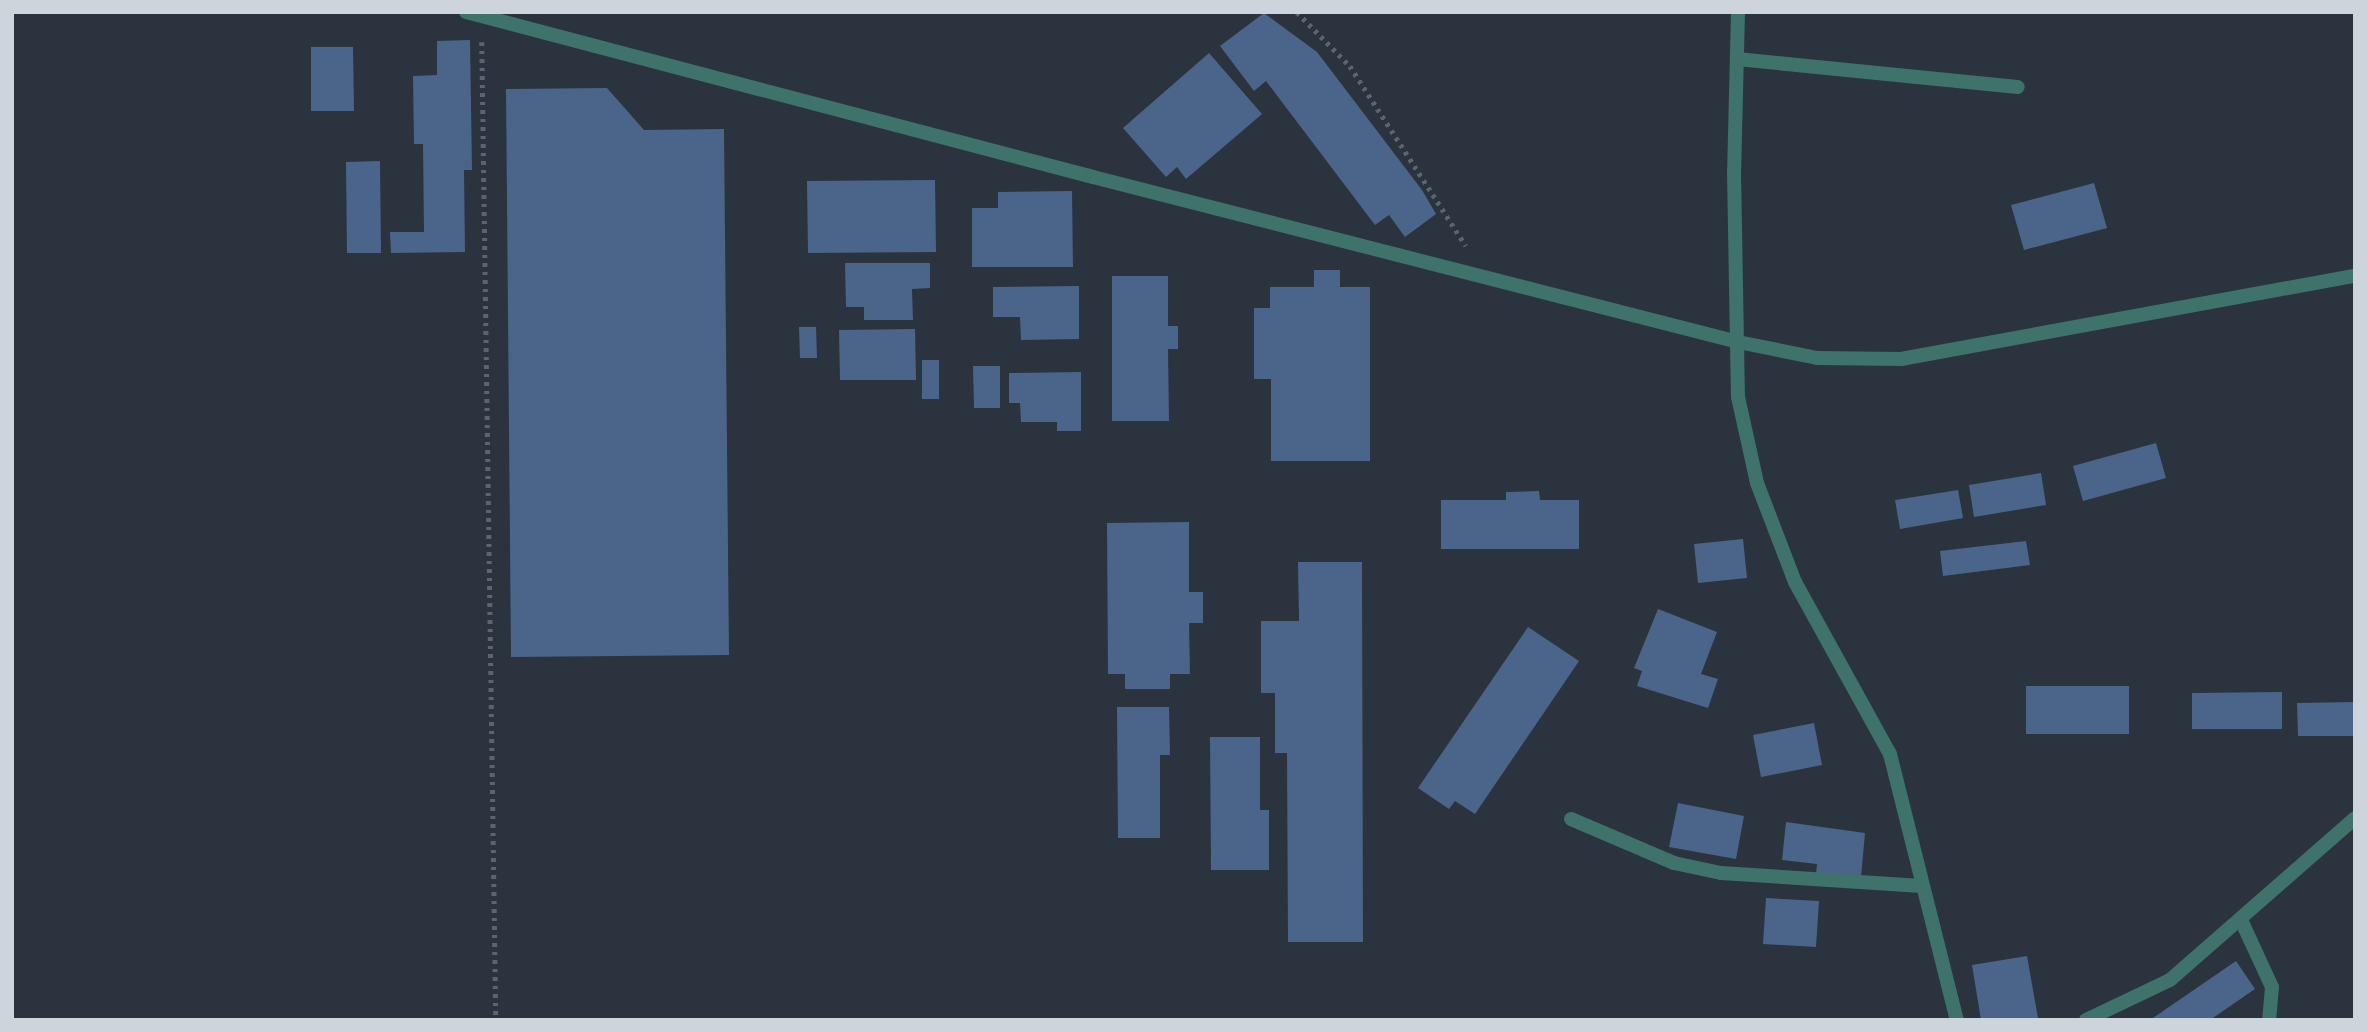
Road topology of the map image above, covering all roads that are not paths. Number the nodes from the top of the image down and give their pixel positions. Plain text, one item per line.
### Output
1 (466, 12) edge
2 (1738, 12) edge
3 (1737, 58) junction
4 (2018, 87) dead end
5 (2355, 276) edge
6 (1738, 342) junction
7 (2355, 818) edge
8 (1571, 819) dead end
9 (1922, 886) junction
10 (2241, 920) junction
11 (1957, 1020) edge
12 (2086, 1020) edge
13 (2269, 1020) edge

1 - 6 street
2 - 3 street
3 - 4 street
3 - 6 street
5 - 6 street
6 - 9 street
7 - 10 street
8 - 9 street
9 - 11 street
10 - 12 street
10 - 13 street

